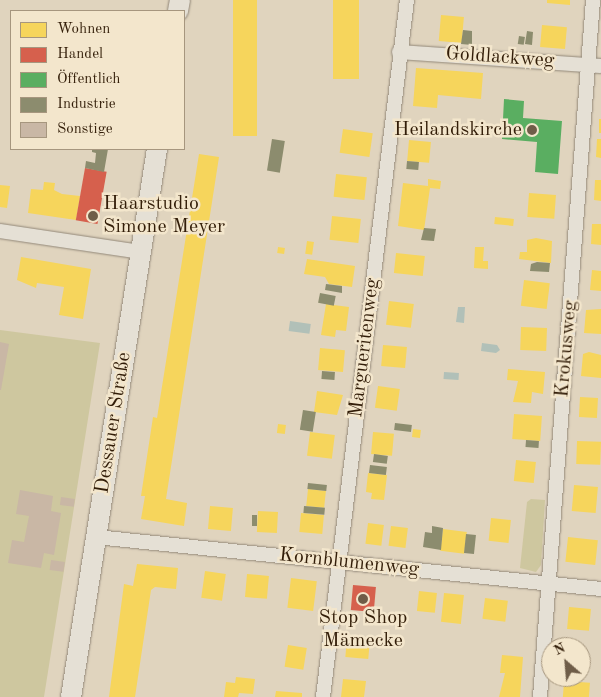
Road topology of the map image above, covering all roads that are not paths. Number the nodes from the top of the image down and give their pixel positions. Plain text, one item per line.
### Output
1 (407, 0) edge
2 (594, 0) edge
3 (399, 52) junction
4 (595, 65) edge
5 (157, 150) edge
6 (0, 231) edge
7 (141, 252) junction
8 (96, 537) junction
9 (340, 563) junction
10 (546, 583) junction
11 (601, 589) edge
12 (71, 697) edge
13 (323, 697) edge
14 (540, 697) edge

1 - 3 street, Margueritenweg
2 - 4 street, Krokusweg
3 - 4 street, Goldlackweg
3 - 9 street, Margueritenweg
4 - 10 street, Krokusweg
5 - 7 main road, Dessauer Straße
6 - 7 street
7 - 8 main road, Dessauer Straße
8 - 9 street, Kornblumenweg
8 - 12 main road, Dessauer Straße
9 - 10 street, Kornblumenweg
9 - 13 street, Margueritenweg
10 - 11 street, Kornblumenweg
10 - 14 street, Krokusweg

